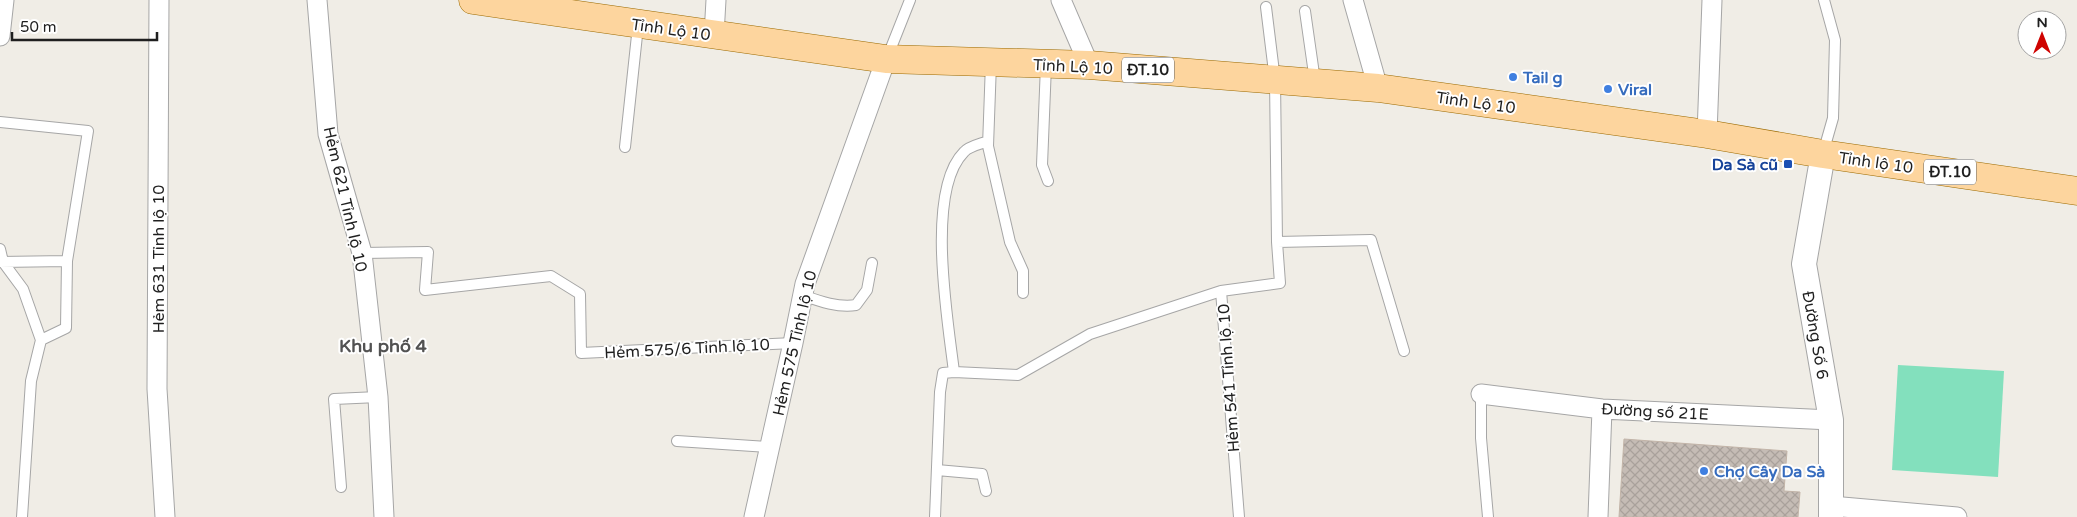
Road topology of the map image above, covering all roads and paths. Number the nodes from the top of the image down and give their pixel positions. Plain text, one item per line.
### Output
1 (4, 0) edge
2 (159, 0) edge
3 (318, 0) edge
4 (472, 0) edge
5 (716, 0) edge
6 (910, 0) edge
7 (1061, 0) edge
8 (1353, 0) edge
9 (1712, 0) edge
10 (1824, 0) edge
11 (1266, 7) dead end
12 (1305, 11) dead end
13 (638, 24) junction
14 (714, 35) junction
15 (0, 36) edge
16 (886, 59) junction
17 (991, 62) junction
18 (1046, 64) junction
19 (1089, 65) junction
20 (1275, 80) junction
21 (1316, 82) junction
22 (1378, 88) junction
23 (0, 122) edge
24 (1707, 134) junction
25 (988, 141) junction
26 (625, 146) dead end
27 (1823, 154) junction
28 (1048, 181) dead end
29 (2076, 186) edge
30 (1277, 242) junction
31 (0, 249) edge
32 (362, 253) junction
33 (67, 261) junction
34 (2, 262) edge
35 (872, 263) dead end
36 (1221, 291) junction
37 (1023, 293) dead end
38 (802, 296) junction
39 (42, 340) junction
40 (794, 343) junction
41 (1404, 351) dead end
42 (954, 372) junction
43 (1481, 394) joint
44 (378, 397) junction
45 (1602, 409) junction
46 (1830, 420) junction
47 (677, 441) dead end
48 (769, 447) junction
49 (937, 470) junction
50 (342, 487) dead end
51 (986, 491) dead end
52 (1831, 512) edge
53 (22, 517) edge
54 (165, 517) edge
55 (384, 517) edge
56 (754, 517) edge
57 (935, 517) edge
58 (1239, 517) edge
59 (1488, 517) edge
60 (1598, 517) edge
61 (1957, 517) edge

1 - 15 street
2 - 54 street, Hẻm 631 Tỉnh lộ 10
3 - 32 street, Hẻm 621 Tỉnh lộ 10
4 - 13 main road, Tỉnh Lộ 10 / ĐT.10
5 - 14 street
6 - 16 lane
7 - 19 street
8 - 22 street
9 - 24 street
10 - 27 lane
11 - 20 lane, Hẻm 541 Tỉnh lộ 10
12 - 21 lane
13 - 14 main road, Tỉnh Lộ 10 / ĐT.10
13 - 26 lane
14 - 16 main road, Tỉnh Lộ 10 / ĐT.10
16 - 17 main road, Tỉnh Lộ 10 / ĐT.10
16 - 38 street, Hẻm 575 Tỉnh lộ 10
17 - 18 main road, Tỉnh Lộ 10 / ĐT.10
17 - 25 lane
18 - 19 main road, Tỉnh Lộ 10 / ĐT.10
18 - 28 lane
19 - 20 main road, Tỉnh Lộ 10 / ĐT.10
20 - 21 main road, Tỉnh Lộ 10 / ĐT.10
20 - 30 lane, Hẻm 541 Tỉnh lộ 10
21 - 22 main road, Tỉnh Lộ 10 / ĐT.10
22 - 24 main road, Tỉnh Lộ 10 / ĐT.10
23 - 33 lane
24 - 27 main road, Tỉnh Lộ 10 / ĐT.10
25 - 37 lane
25 - 42 lane
27 - 29 main road, Tỉnh lộ 10 / ĐT.10
27 - 46 street, Đường Số 6
30 - 36 lane, Hẻm 541 Tỉnh lộ 10
30 - 41 lane
31 - 34 lane
32 - 40 lane, Hẻm 575/6 Tỉnh lộ 10
32 - 44 street, Hẻm 621 Tỉnh lộ 10
33 - 34 lane
33 - 39 lane
34 - 39 lane
35 - 38 lane
36 - 42 lane
36 - 58 lane, Hẻm 541 Tỉnh lộ 10
38 - 40 street, Hẻm 575 Tỉnh lộ 10
39 - 53 lane
40 - 48 street, Hẻm 575 Tỉnh lộ 10
42 - 49 lane
43 - 45 street, Đường số 21E
43 - 59 lane
44 - 50 lane
44 - 55 street, Hẻm 621 Tỉnh lộ 10
45 - 46 street, Đường số 21E
45 - 60 street
46 - 52 street, Đường Số 6
47 - 48 lane
48 - 56 street, Hẻm 575 Tỉnh lộ 10
49 - 51 lane
49 - 57 lane
52 - 61 street

